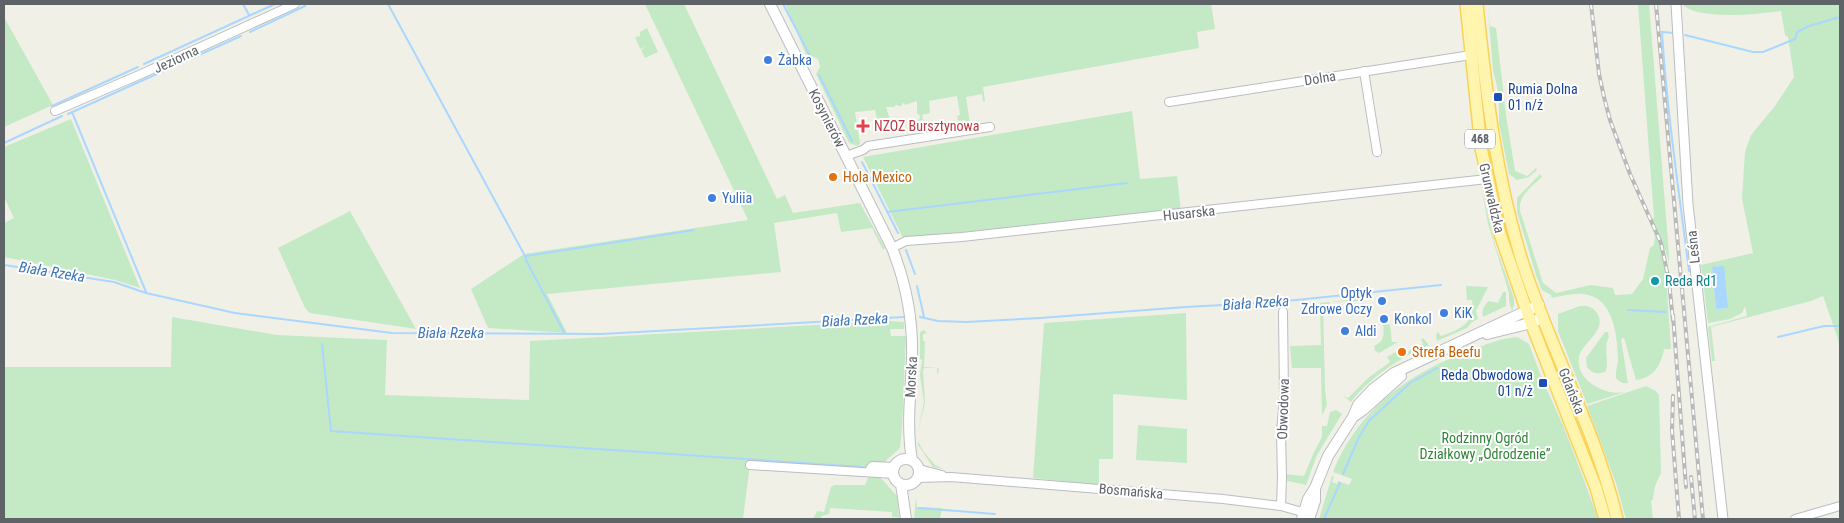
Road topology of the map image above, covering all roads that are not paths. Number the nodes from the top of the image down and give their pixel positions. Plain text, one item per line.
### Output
1 (295, 4) edge
2 (770, 4) edge
3 (1466, 4) edge
4 (1477, 4) edge
5 (1676, 4) edge
6 (1471, 54) junction
7 (1364, 71) junction
8 (1169, 102) dead end
9 (55, 111) dead end
10 (990, 127) dead end
11 (1377, 152) dead end
12 (846, 156) junction
13 (1487, 179) junction
14 (892, 248) junction
15 (1523, 264) joint
16 (1512, 271) joint
17 (1538, 305) junction
18 (1526, 310) junction
19 (1283, 312) dead end
20 (911, 317) joint
21 (1543, 317) junction
22 (1531, 323) junction
23 (1466, 339) junction
24 (750, 466) dead end
25 (900, 466) junction
26 (912, 479) junction
27 (1281, 506) junction
28 (1840, 506) edge
29 (905, 514) edge
30 (1306, 517) edge
31 (1605, 519) edge
32 (1617, 519) edge
33 (1723, 519) edge
34 (1795, 519) edge

1 - 9 street, Jeziorna
2 - 12 main road, Kosynierów
3 - 6 main road, Grunwaldzka / 468
4 - 15 main road, Grunwaldzka / 468
5 - 33 street, Leśna
6 - 7 street, Dolna
6 - 13 main road, Grunwaldzka / 468
7 - 8 street, Dolna
7 - 11 street
10 - 12 street
12 - 14 main road, Kosynierów
13 - 14 street, Husarska
13 - 16 main road, Grunwaldzka / 468
14 - 20 main road, Kosynierów
15 - 17 main road, Gdańska / 468
16 - 18 main road, Gdańska / 468
17 - 18 main road
17 - 21 main road, Gdańska / 468
18 - 22 main road, Gdańska / 468
18 - 23 main road
19 - 27 street, Obwodowa
20 - 25 main road, Morska
21 - 22 main road
21 - 32 main road, Gdańska / 468
22 - 23 main road
22 - 31 main road, Gdańska / 468
23 - 30 main road
24 - 25 street
25 - 26 main road, Morska
25 - 26 main road, Morska
26 - 27 street, Bosmańska
26 - 29 main road
27 - 30 street, Bosmańska
28 - 34 street

